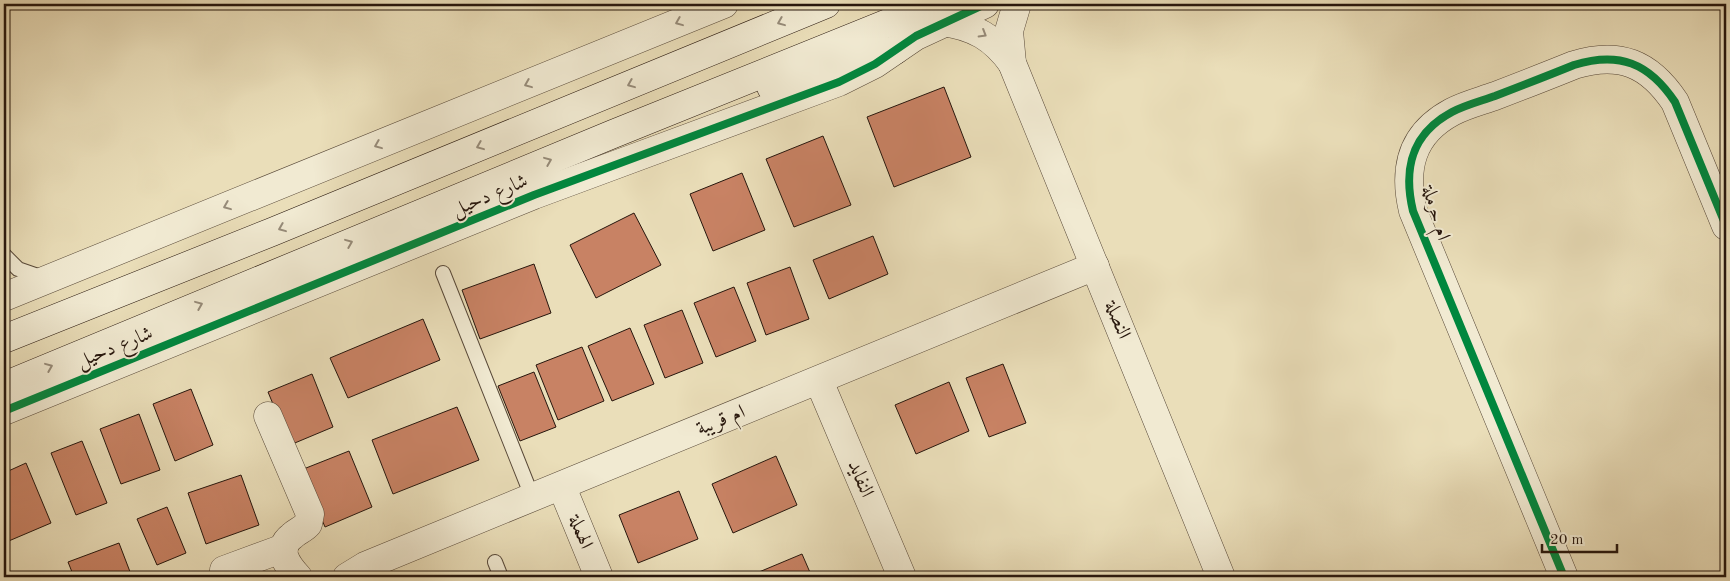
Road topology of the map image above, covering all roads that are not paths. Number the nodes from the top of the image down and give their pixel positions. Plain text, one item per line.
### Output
1 (724, 4) edge
2 (826, 4) edge
3 (985, 4) edge
4 (1016, 4) edge
5 (939, 13) edge
6 (896, 50) junction
7 (1012, 63) junction
8 (613, 134) junction
9 (1726, 226) edge
10 (4, 255) edge
11 (1095, 266) junction
12 (443, 273) dead end
13 (50, 279) junction
14 (4, 297) edge
15 (4, 339) edge
16 (819, 381) junction
17 (4, 386) edge
18 (4, 411) edge
19 (268, 416) dead end
20 (562, 487) junction
21 (533, 499) junction
22 (284, 548) junction
23 (495, 562) dead end
24 (224, 570) dead end
25 (1555, 574) edge
26 (298, 577) edge
27 (347, 577) edge
28 (501, 577) edge
29 (599, 577) edge
30 (902, 577) edge
31 (1221, 577) edge

1 -> 13 street
2 -> 15 street
3 - 5 street, شارع دحيل
4 - 7 street, النصلة
5 - 6 street, شارع دحيل
5 -> 7 street, النصلة
5 - 8 street, شارع دحيل
6 - 8 street
6 - 18 street, شارع دحيل
7 - 11 street, النصلة
17 -> 8 street, شارع دحيل
9 - 25 street, ام حرملة
10 - 13 lane
11 - 16 street, ام قريبة
11 - 31 street, النصلة
12 - 21 lane
13 - 14 street
16 - 20 street, ام قريبة
16 - 30 street, النفايد
19 - 22 street
20 - 21 street, ام قريبة
20 - 29 street, الهملة
21 - 27 street, ام قريبة
22 - 24 street
22 - 26 street
23 - 28 lane

